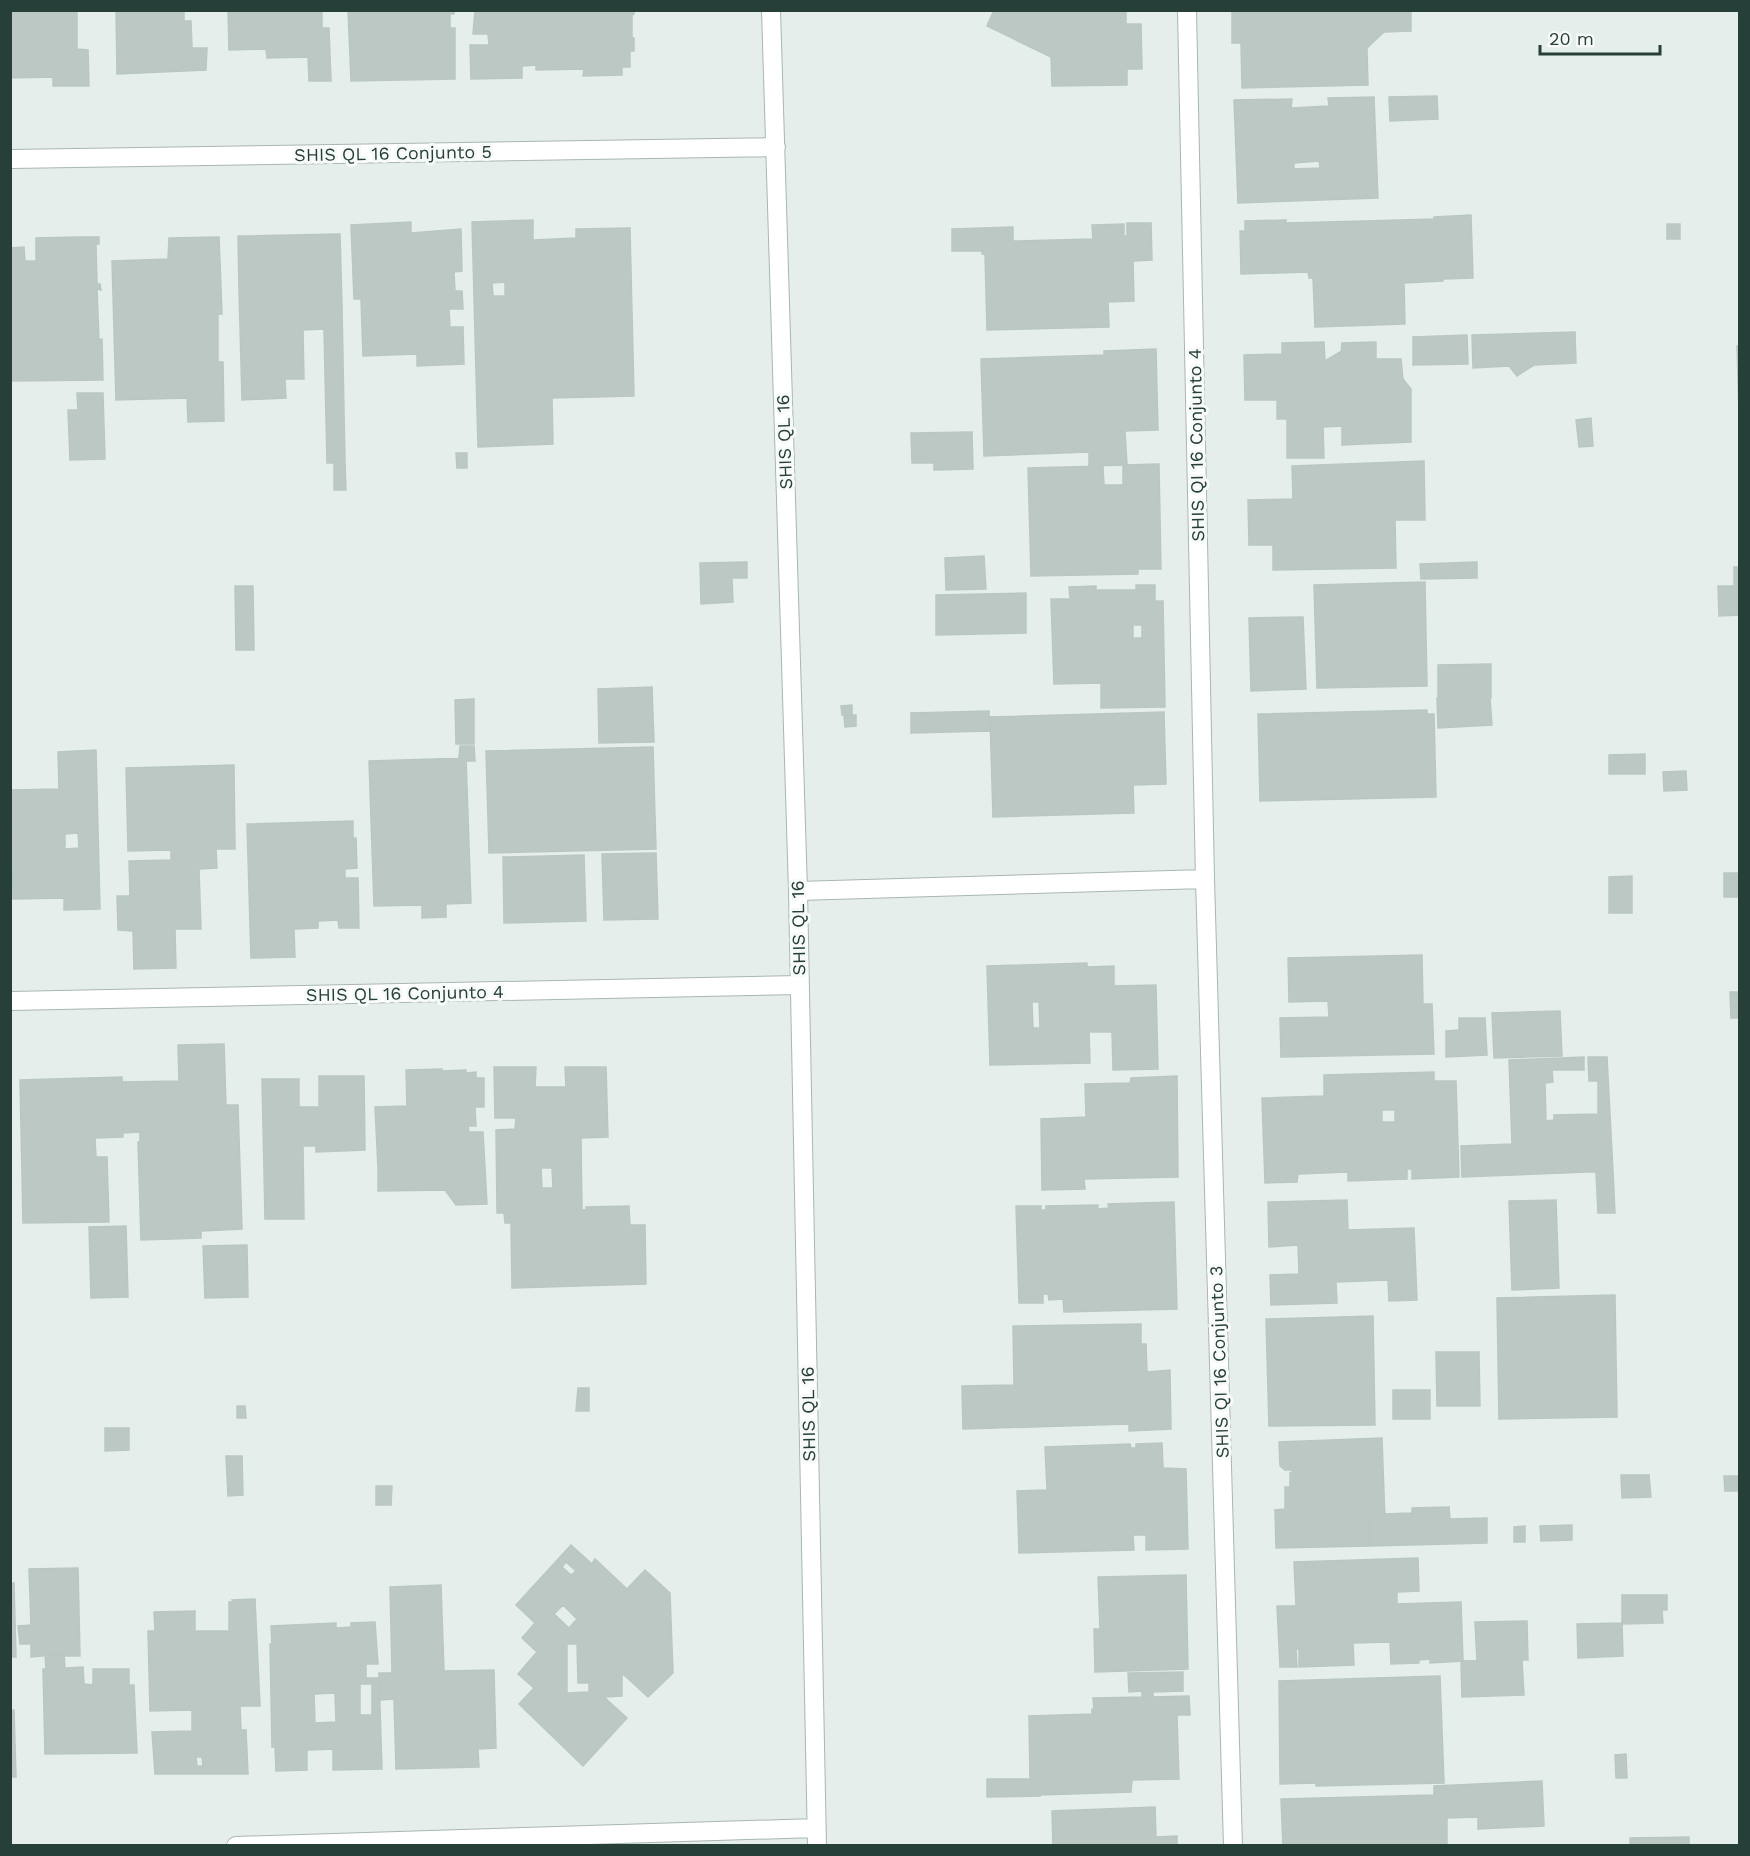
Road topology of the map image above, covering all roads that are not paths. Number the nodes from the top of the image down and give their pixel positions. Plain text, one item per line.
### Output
1 (771, 10) edge
2 (1187, 10) edge
3 (776, 147) junction
4 (10, 159) edge
5 (1205, 879) junction
6 (798, 891) junction
7 (799, 985) junction
8 (10, 1001) edge
9 (816, 1837) edge
10 (236, 1845) edge
11 (1233, 1845) edge

1 - 3 street, SHIS QL 16
2 - 5 street, SHIS QI 16 Conjunto 4
3 - 4 street, SHIS QL 16 Conjunto 5
3 - 6 street, SHIS QL 16
5 - 6 street
5 - 11 street, SHIS QI 16 Conjunto 3
6 - 7 street, SHIS QL 16
7 - 8 street, SHIS QL 16 Conjunto 4
7 - 9 street, SHIS QL 16
9 - 10 street

